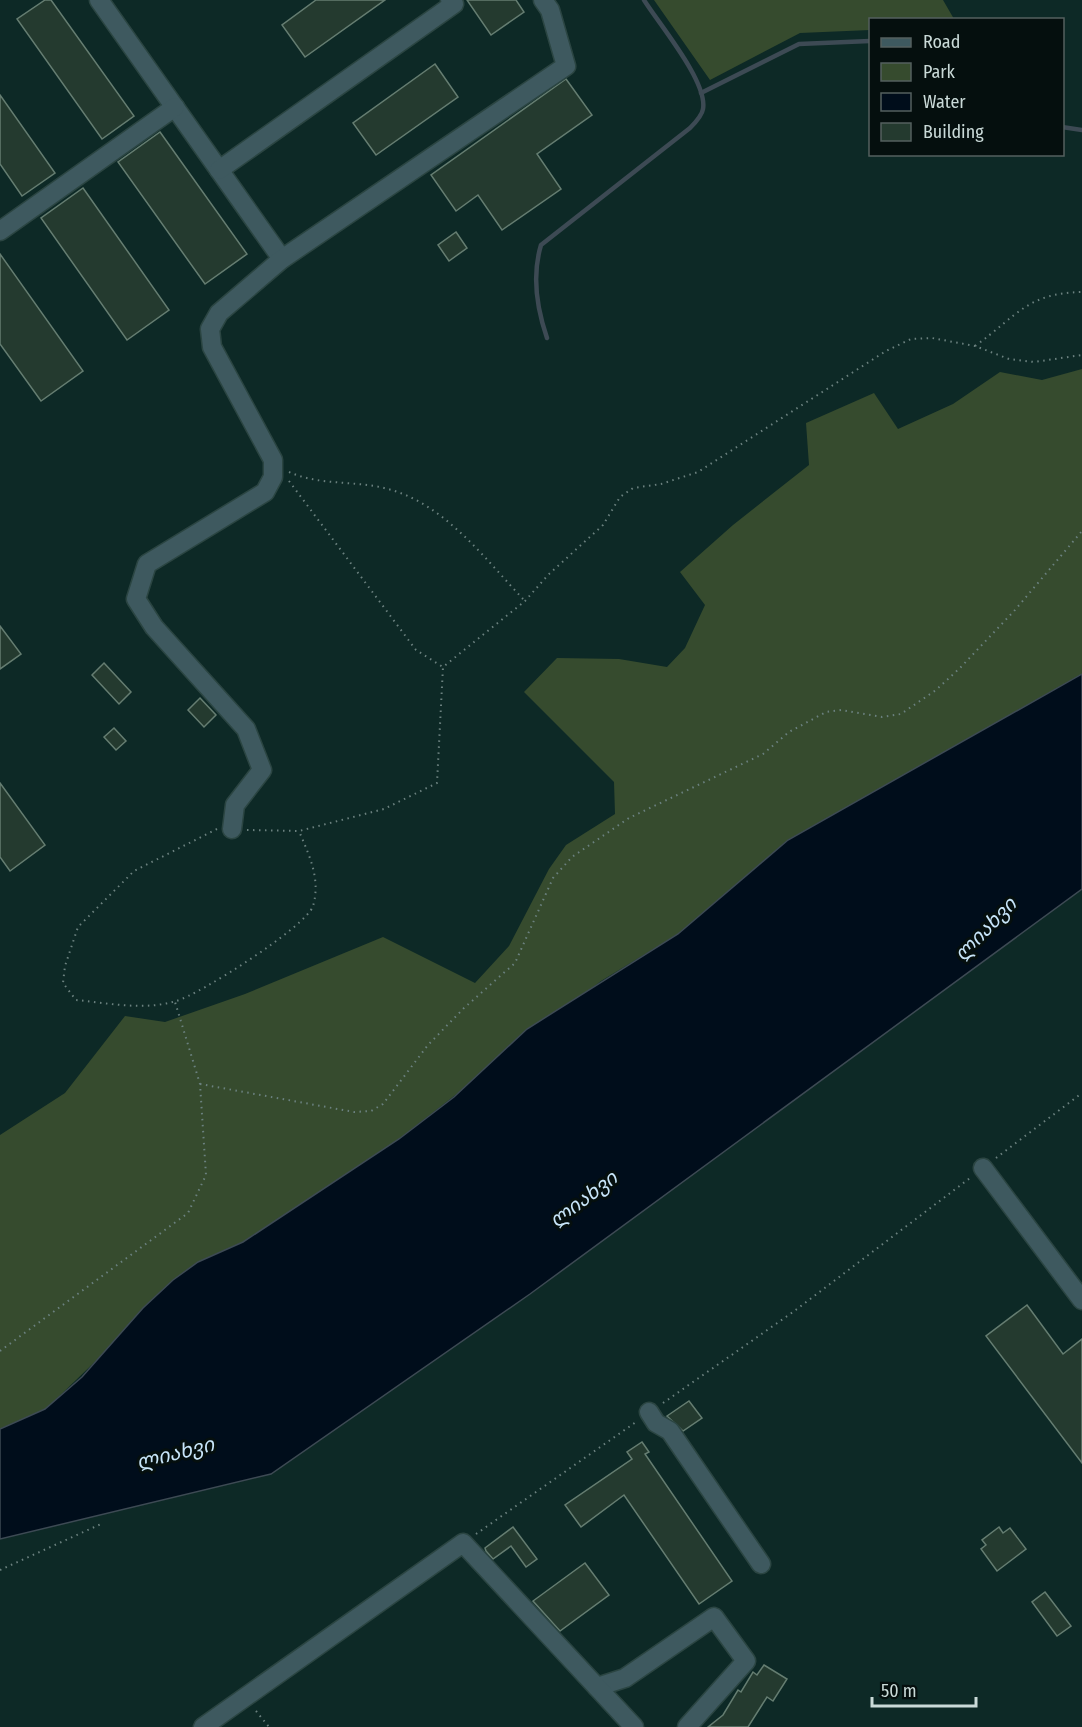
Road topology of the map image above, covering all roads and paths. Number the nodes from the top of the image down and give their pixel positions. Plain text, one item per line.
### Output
1 (99, 0) edge
2 (450, 0) edge
3 (543, 0) edge
4 (175, 107) junction
5 (219, 170) junction
6 (0, 231) edge
7 (282, 259) junction
8 (1082, 292) edge
9 (975, 346) junction
10 (1082, 355) edge
11 (273, 460) junction
12 (1082, 531) edge
13 (525, 601) junction
14 (443, 667) junction
15 (232, 829) junction
16 (299, 831) junction
17 (175, 1002) junction
18 (200, 1084) junction
19 (1082, 1093) edge
20 (983, 1168) junction
21 (1082, 1300) edge
22 (0, 1351) edge
23 (650, 1413) junction
24 (101, 1524) dead end
25 (463, 1543) junction
26 (761, 1564) dead end
27 (0, 1570) edge
28 (597, 1687) junction
29 (244, 1696) junction
30 (203, 1727) edge
31 (269, 1727) edge
32 (634, 1727) edge
33 (687, 1727) edge

1 - 4 street
2 - 5 street
3 - 7 street
4 - 5 street
4 - 6 street
5 - 7 street
7 - 11 street
8 - 9 path
9 - 10 path
9 - 13 path
11 - 13 path
11 - 14 path
11 - 15 street
12 - 18 path
13 - 14 path
14 - 16 path
15 - 16 path
15 - 17 path
16 - 17 path
17 - 18 path
18 - 22 path
19 - 20 path
20 - 21 street
20 - 23 path
23 - 25 path
23 - 26 street
24 - 27 path
25 - 28 street
25 - 29 street
28 - 32 street
28 - 33 street
29 - 30 street
29 - 31 path

